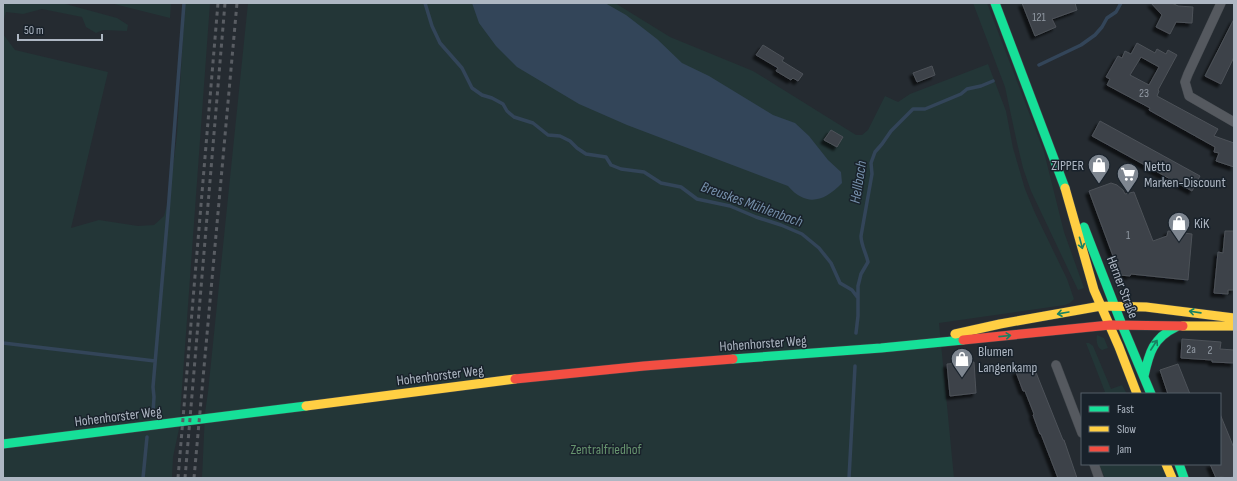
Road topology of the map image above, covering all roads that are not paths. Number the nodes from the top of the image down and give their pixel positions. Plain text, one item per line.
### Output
1 (994, 3) edge
2 (1221, 3) edge
3 (1234, 122) edge
4 (1067, 192) junction
5 (1101, 306) junction
6 (1115, 306) junction
7 (1234, 318) edge
8 (1110, 325) junction
9 (1122, 325) junction
10 (1178, 326) junction
11 (1234, 326) edge
12 (882, 348) junction
13 (1056, 365) dead end
14 (1144, 376) junction
15 (1137, 393) edge
16 (1151, 393) edge
17 (1081, 430) edge
18 (3, 444) edge
19 (1094, 465) edge
20 (1166, 465) edge
21 (1179, 465) edge
22 (1099, 478) edge
23 (1172, 478) edge
24 (1184, 478) edge

1 - 4 street, Herner Straße
2 - 3 street
4 -> 5 street, Herner Straße
4 - 6 street, Herner Straße
5 - 6 street, Hohenhorster Weg
5 - 8 street, Herner Straße
5 -> 12 street, Hohenhorster Weg
7 -> 6 street, Hohenhorster Weg
6 - 9 street, Herner Straße
8 - 9 street, Hohenhorster Weg
12 -> 8 street, Hohenhorster Weg
8 - 15 street, Herner Straße
9 - 10 street, Hohenhorster Weg
9 - 14 street, Herner Straße
10 - 11 street, Hohenhorster Weg
14 -> 10 street
12 - 18 street, Hohenhorster Weg
13 - 17 street
14 - 16 street, Herner Straße
19 - 22 street
20 - 23 street
21 - 24 street

